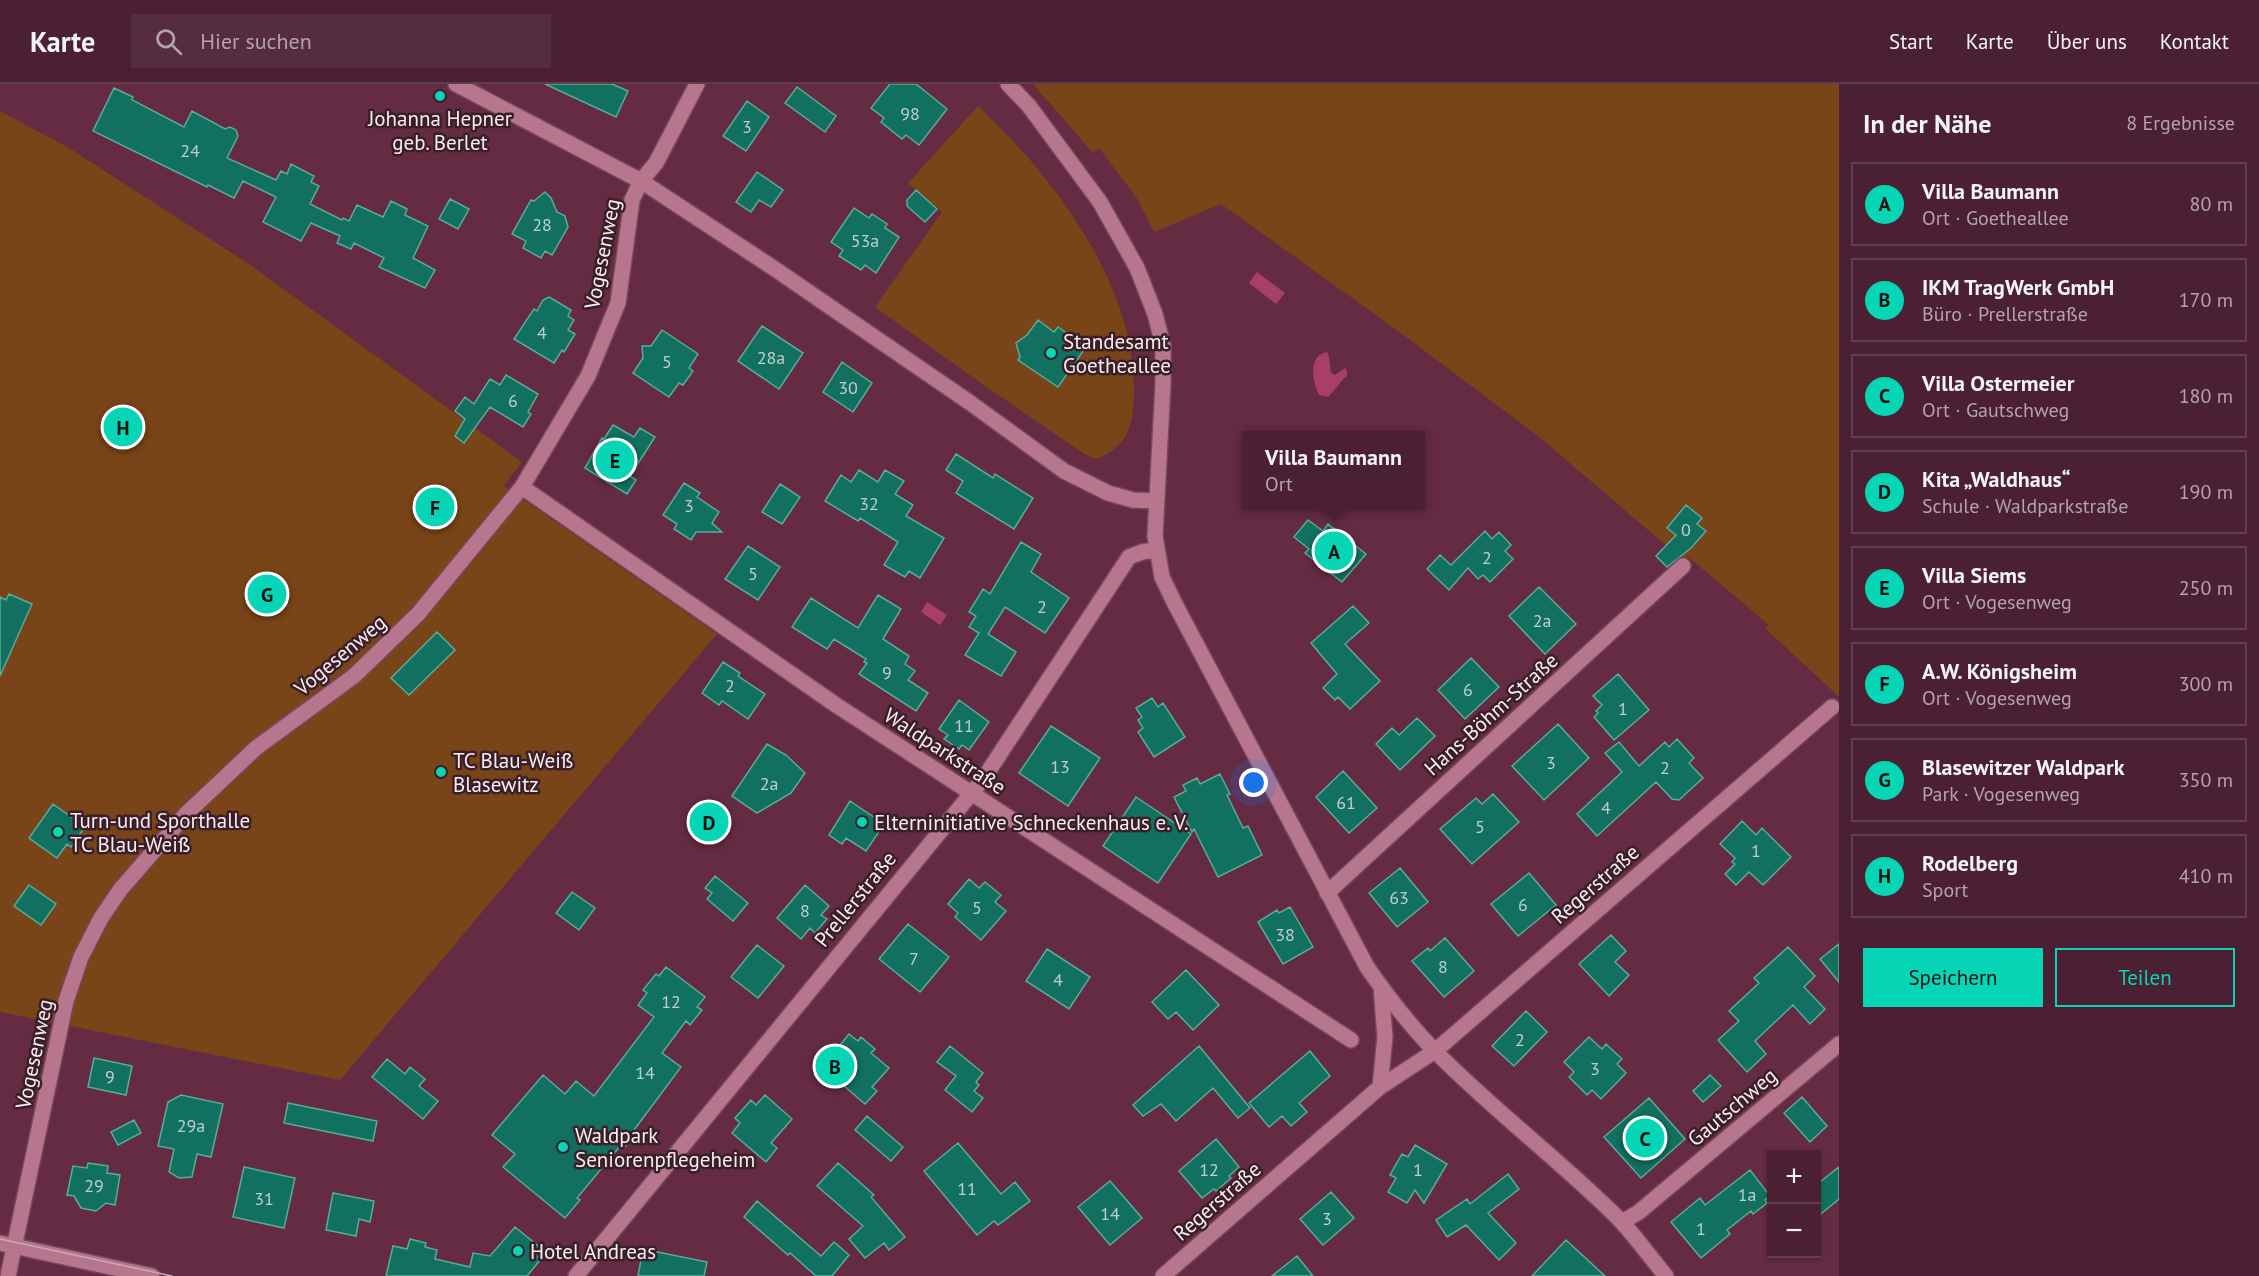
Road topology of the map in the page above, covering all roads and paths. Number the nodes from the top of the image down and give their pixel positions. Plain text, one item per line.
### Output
1 (456, 84) edge
2 (697, 84) edge
3 (1008, 84) edge
4 (641, 182) junction
5 (522, 487) junction
6 (1156, 501) junction
7 (1156, 550) junction
8 (1683, 566) dead end
9 (1832, 707) dead end
10 (970, 792) junction
11 (1327, 893) junction
12 (1381, 987) junction
13 (1352, 1040) dead end
14 (1839, 1044) edge
15 (1435, 1051) junction
16 (1380, 1088) junction
17 (1622, 1222) junction
18 (7, 1244) edge
19 (9, 1276) edge
20 (152, 1276) edge
21 (576, 1276) edge
22 (1163, 1276) edge
23 (1666, 1276) edge

1 - 4 street
2 - 4 street, Vogesenweg
3 - 6 street
4 - 5 street, Vogesenweg
4 - 6 street
5 - 10 street, Waldparkstraße
5 - 18 street, Vogesenweg
6 - 7 street
7 - 10 street, Prellerstraße
7 - 11 street
8 - 11 street, Hans-Böhm-Straße
9 - 15 street, Regerstraße
10 - 13 street, Waldparkstraße
10 - 21 street, Prellerstraße
11 - 12 street
12 - 15 street
12 - 16 street
14 - 17 street, Gautschweg
15 - 16 street, Regerstraße
15 - 17 street
16 - 22 street, Regerstraße
17 - 23 street
18 - 19 street, Vogesenweg
18 - 20 street

